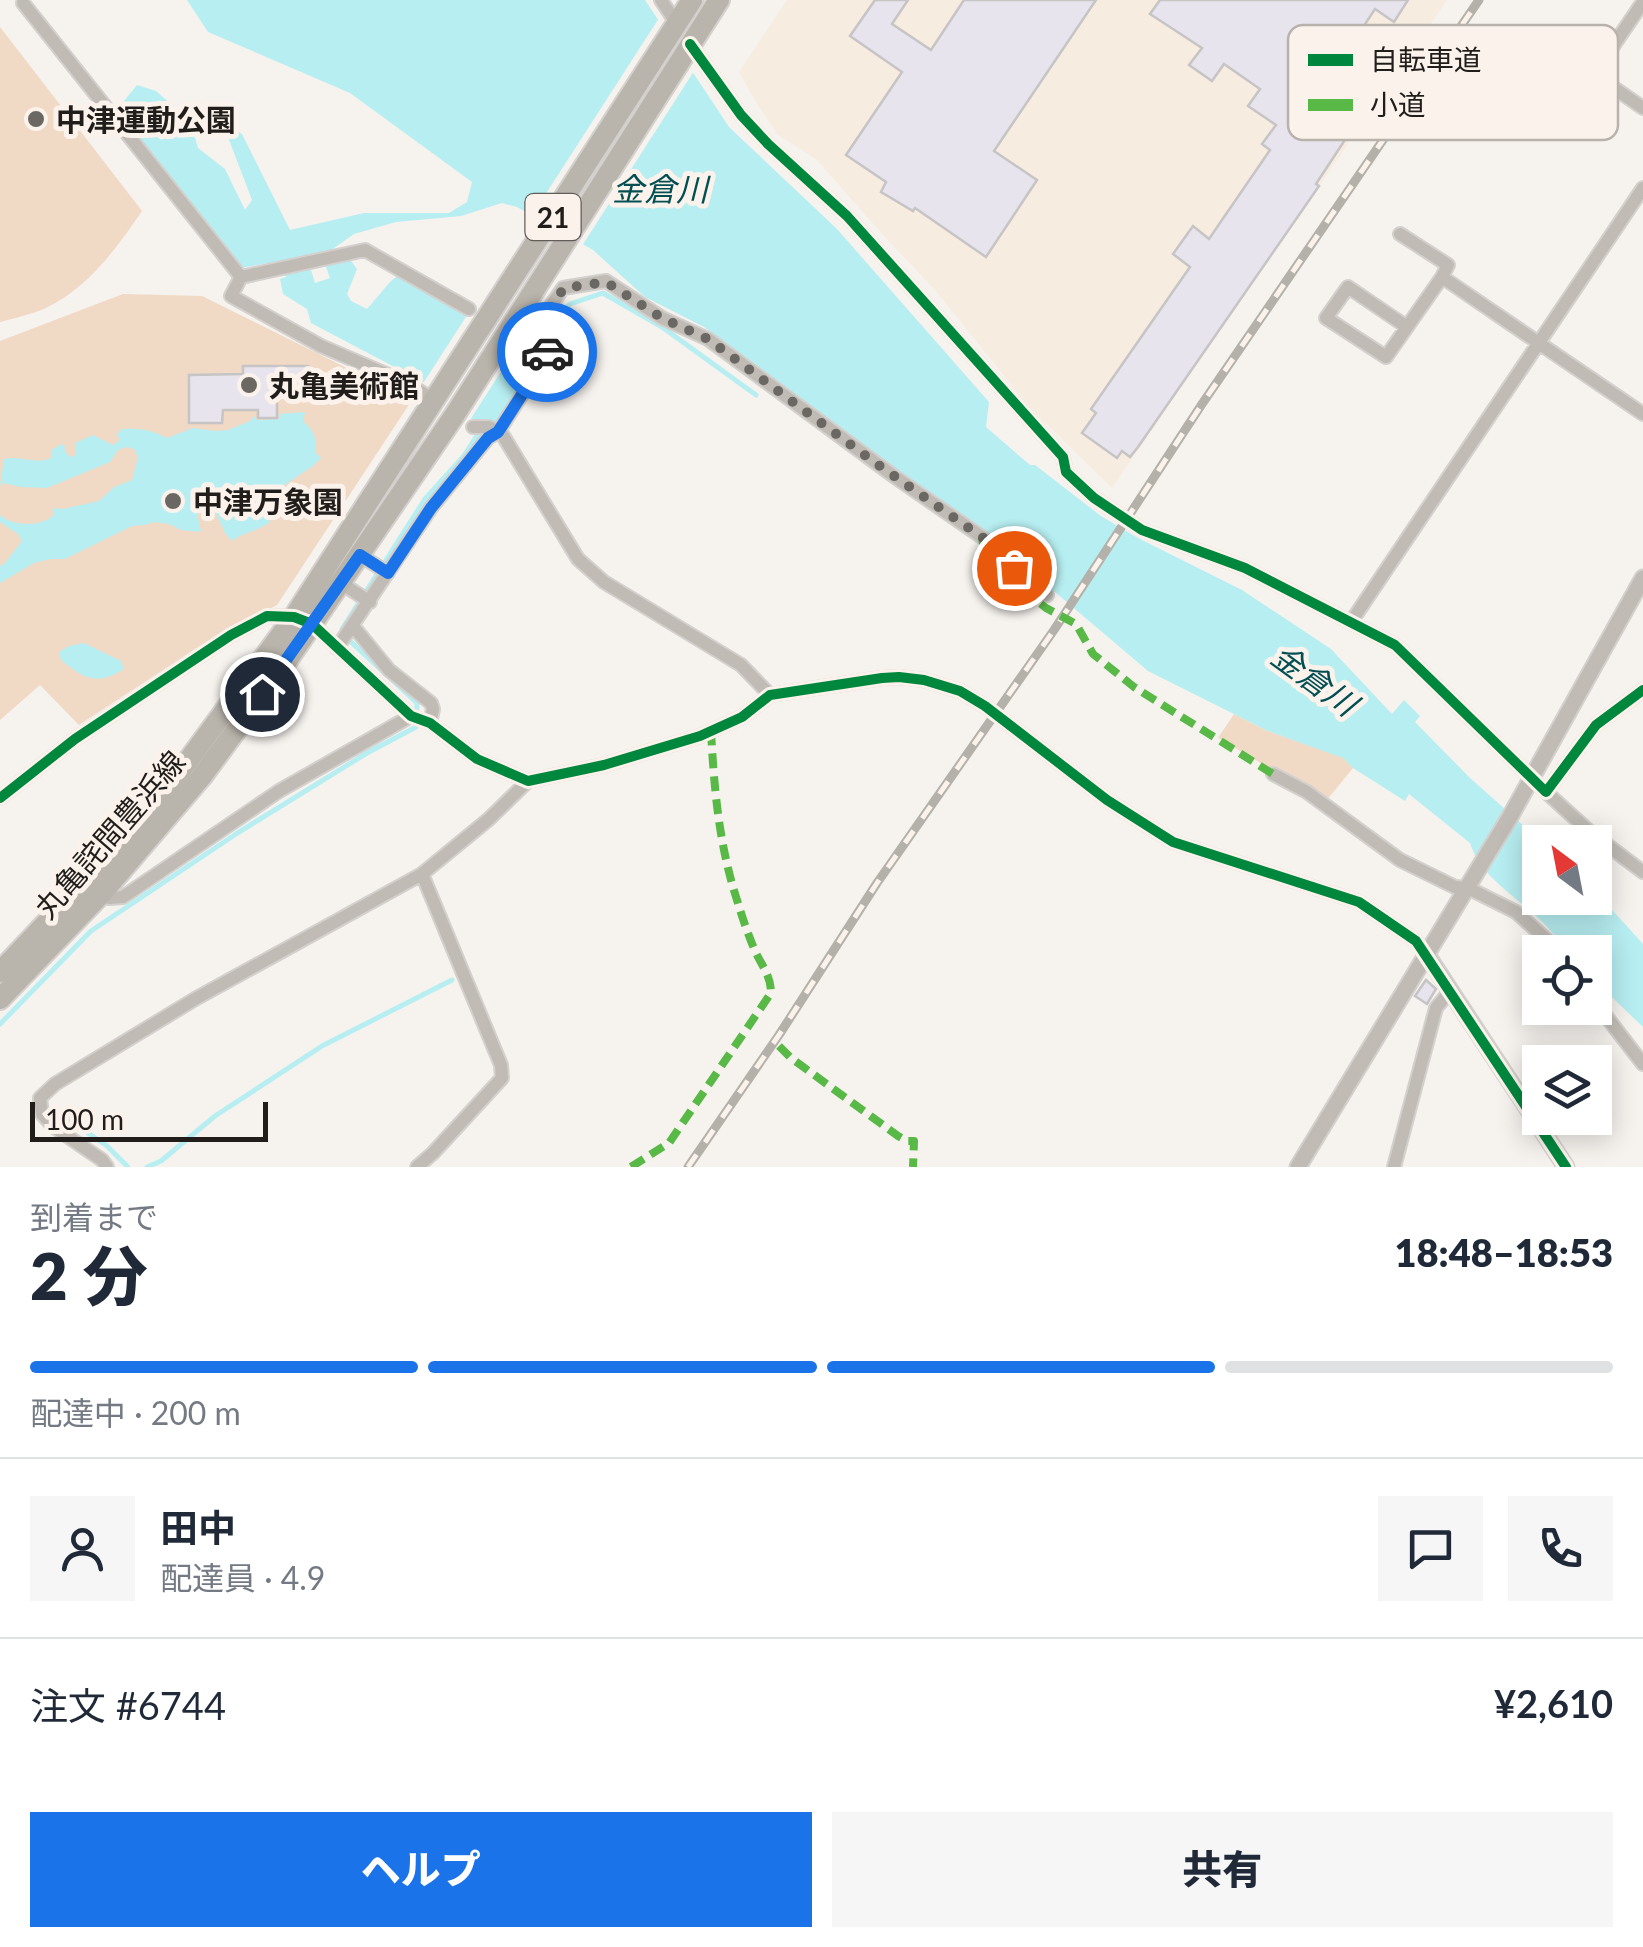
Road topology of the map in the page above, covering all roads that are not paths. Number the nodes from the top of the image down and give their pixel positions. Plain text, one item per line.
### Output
1 (692, 0) edge
2 (719, 0) edge
3 (663, 1) edge
4 (23, 4) dead end
5 (1640, 11) edge
6 (674, 28) junction
7 (1618, 41) edge
8 (688, 49) junction
9 (1618, 91) edge
10 (1643, 108) edge
11 (1643, 188) edge
12 (1400, 234) dead end
13 (241, 277) junction
14 (1442, 278) junction
15 (469, 309) dead end
16 (1408, 327) junction
17 (1539, 343) junction
18 (434, 401) junction
19 (1643, 414) edge
20 (478, 425) junction
21 (377, 566) junction
22 (1643, 578) edge
23 (358, 594) junction
24 (1047, 594) dead end
25 (303, 620) junction
26 (1351, 622) junction
27 (346, 636) junction
28 (1643, 690) edge
29 (770, 695) junction
30 (419, 719) junction
31 (1273, 774) dead end
32 (1531, 779) junction
33 (528, 781) junction
34 (1546, 792) junction
35 (0, 798) edge
36 (1643, 872) edge
37 (422, 874) junction
38 (96, 884) junction
39 (1470, 884) junction
40 (1541, 935) edge
41 (1427, 955) junction
42 (0, 972) edge
43 (1450, 991) junction
44 (0, 999) edge
45 (1612, 1024) edge
46 (1643, 1064) edge
47 (106, 1167) edge
48 (417, 1167) edge
49 (1298, 1167) edge
50 (1394, 1167) edge
51 (1566, 1167) edge

1 - 6 main road, 21
2 - 8 main road, 丸亀詫間豊浜線 / 21
3 - 6 street
4 - 13 street
5 - 7 street
6 - 18 main road, 21
8 - 20 main road, 丸亀詫間豊浜線 / 21
8 - 26 street
9 - 10 street
11 - 17 street
12 - 14 street
13 - 15 street
13 - 18 street
14 - 16 street
14 - 17 street
16 - 16 street
17 - 19 street
17 - 26 street
18 - 25 main road, 丸亀詫間豊浜線 / 21
20 - 21 main road, 丸亀詫間豊浜線 / 21
20 - 21 street
20 - 24 street
20 - 29 street
21 - 23 main road, 丸亀詫間豊浜線 / 21
21 - 23 street
22 - 32 street
23 - 25 main road, 丸亀詫間豊浜線 / 21
23 - 27 street
25 - 27 street
25 - 35 street
25 - 38 main road, 丸亀詫間豊浜線 / 21
26 - 32 street
27 - 30 street
27 - 30 street
28 - 34 street
29 - 33 street
29 - 41 street
30 - 33 street
30 - 38 street
31 - 39 street
32 - 34 street
32 - 39 street
33 - 37 street
34 - 36 street
37 - 47 street
37 - 48 street
38 - 42 main road, 丸亀詫間豊浜線 / 21
38 - 44 main road, 丸亀詫間豊浜線 / 21
39 - 40 street
39 - 41 street
41 - 43 street
41 - 49 street
43 - 50 street
43 - 51 street
45 - 46 street

